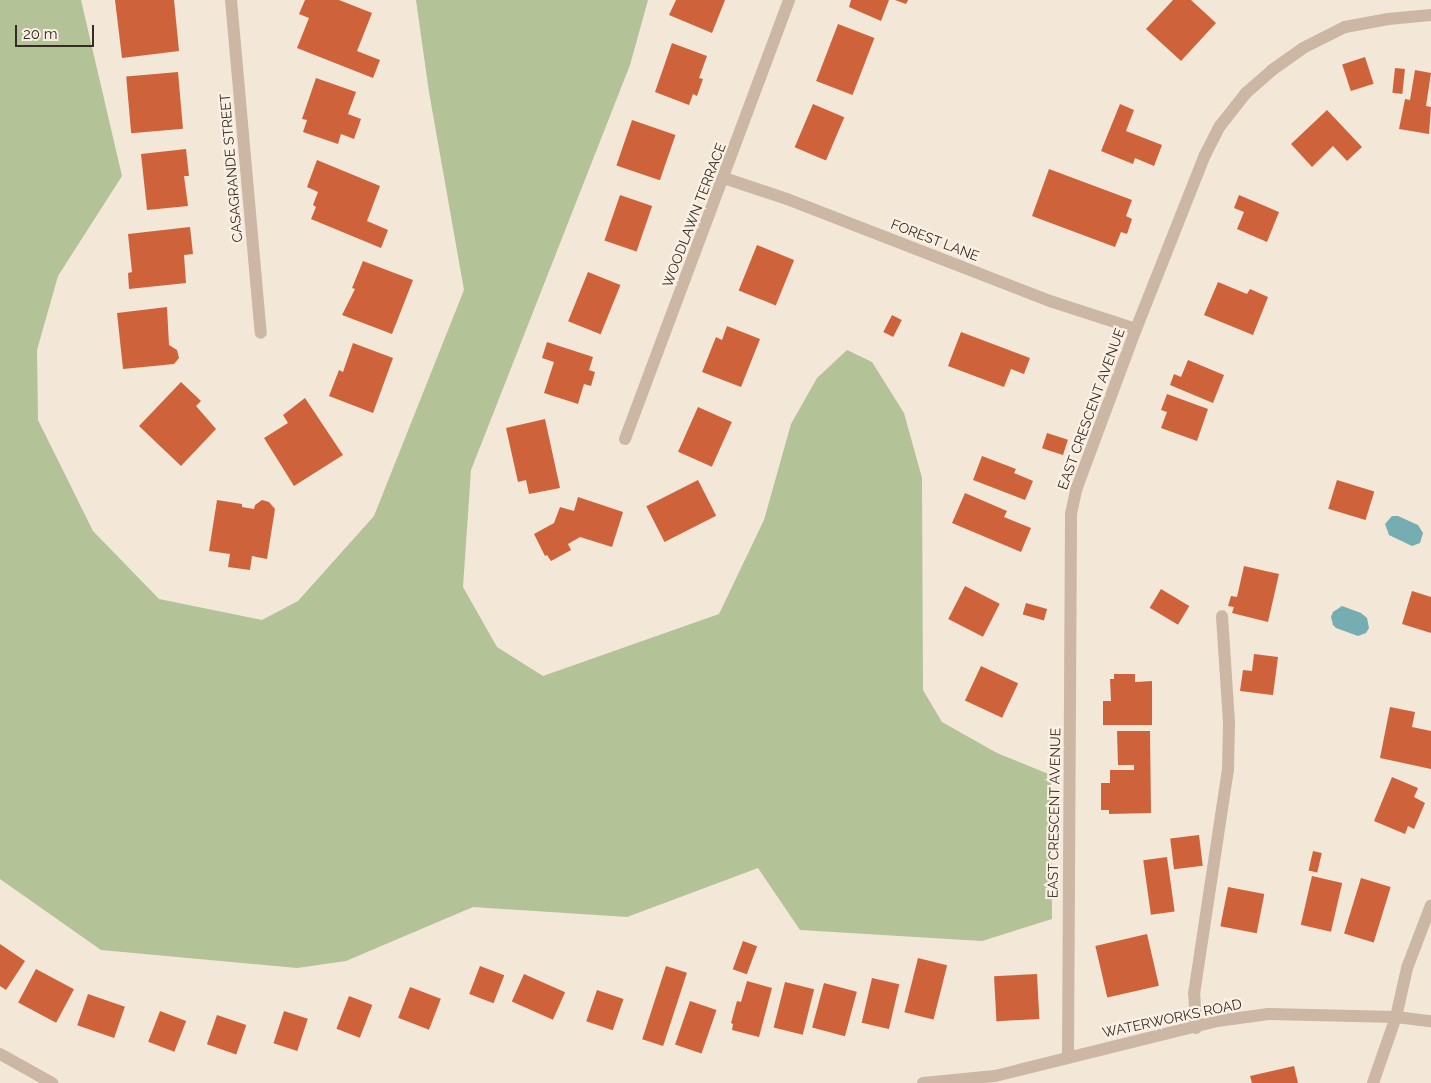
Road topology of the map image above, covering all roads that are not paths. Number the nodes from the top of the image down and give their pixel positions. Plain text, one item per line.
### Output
1 (231, 0) edge
2 (789, 0) edge
3 (1431, 15) edge
4 (724, 178) junction
5 (1136, 329) junction
6 (261, 333) dead end
7 (625, 439) dead end
8 (1222, 616) dead end
9 (1431, 905) edge
10 (1396, 1017) junction
11 (1431, 1021) edge
12 (1196, 1028) junction
13 (0, 1054) edge
14 (1068, 1056) junction
15 (52, 1083) edge
16 (923, 1083) edge
17 (1373, 1083) edge

1 - 6 street, CASAGRANDE STREET
2 - 4 street, WOODLAWN TERRACE
3 - 5 street, EAST CRESCENT AVENUE
4 - 5 street, FOREST LANE
4 - 7 street, WOODLAWN TERRACE
5 - 14 street, EAST CRESCENT AVENUE
8 - 12 street
9 - 10 street
10 - 11 street, WATERWORKS ROAD
10 - 12 street, WATERWORKS ROAD
10 - 17 street
12 - 14 street, WATERWORKS ROAD
13 - 15 street
14 - 16 street, WATERWORKS ROAD

